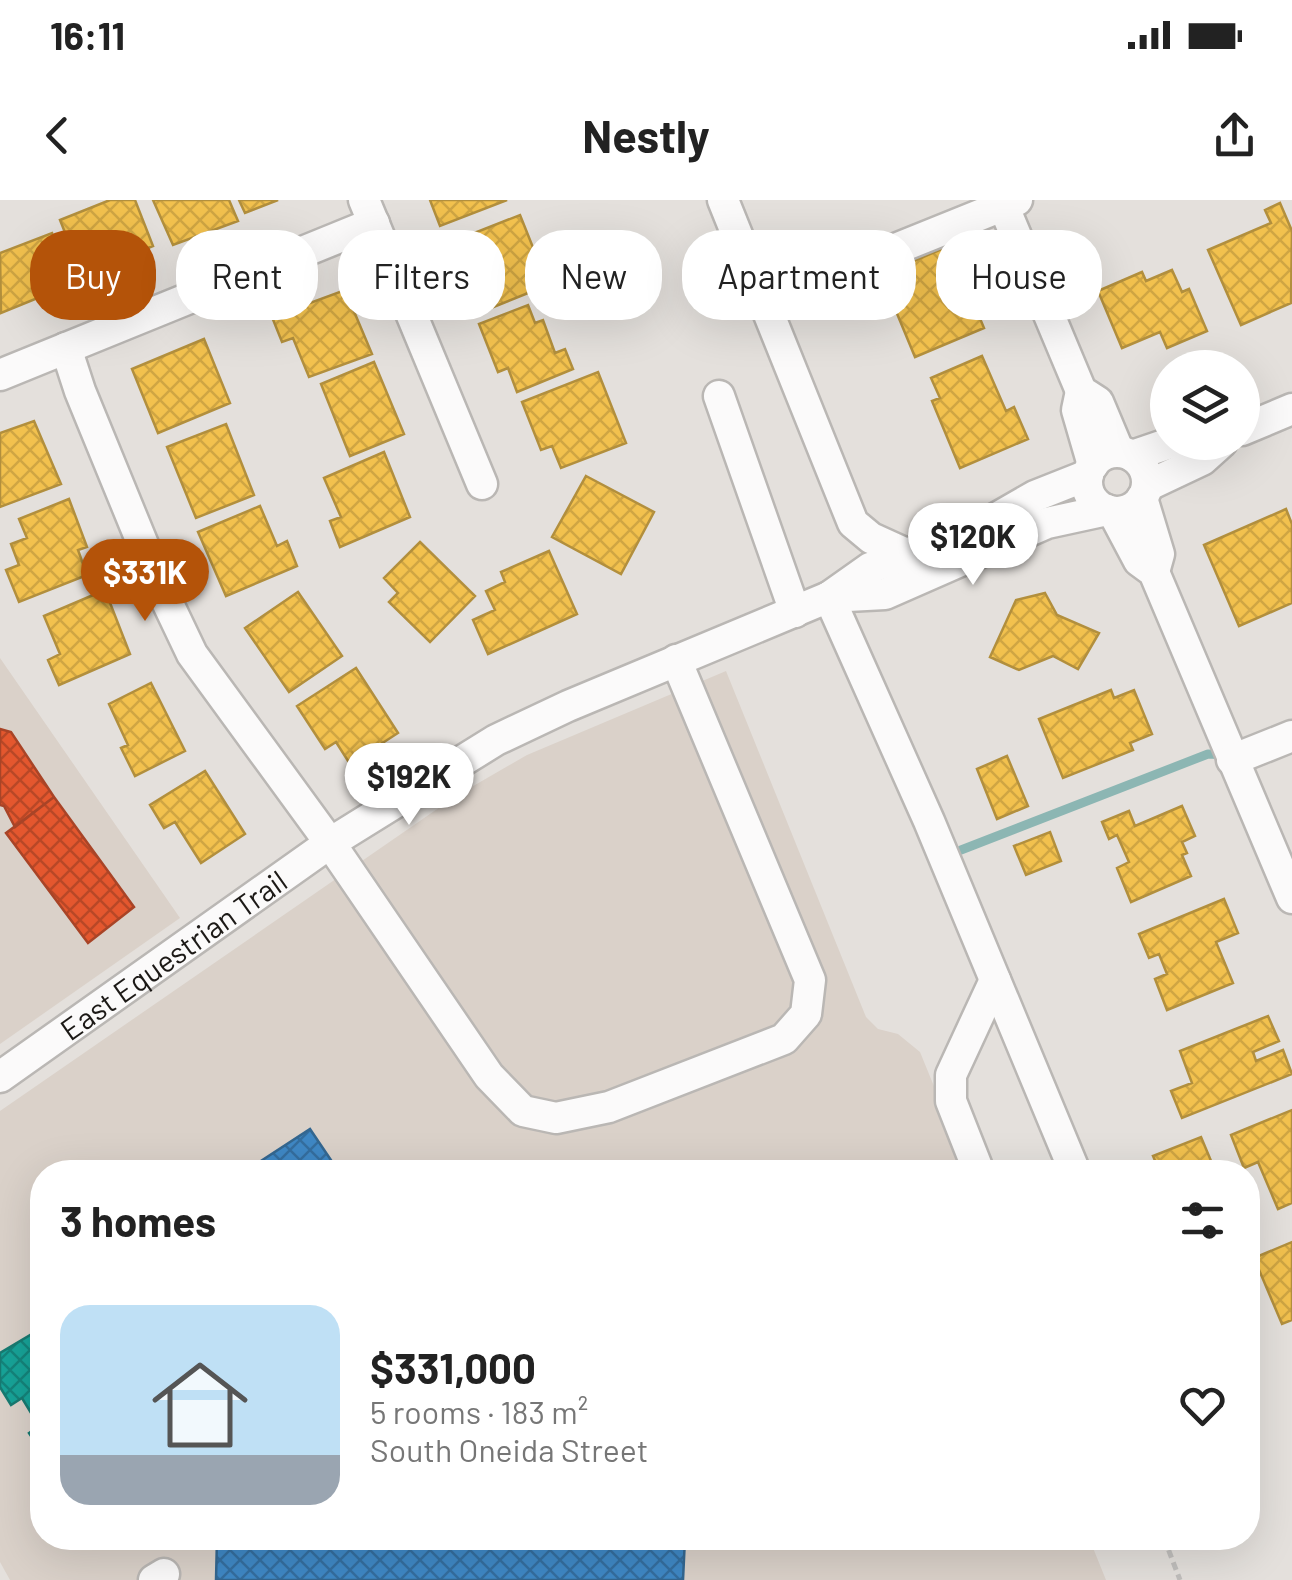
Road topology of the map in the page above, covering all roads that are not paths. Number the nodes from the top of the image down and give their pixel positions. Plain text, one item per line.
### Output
1 (724, 200) edge
2 (1007, 202) edge
3 (369, 211) edge
4 (736, 230) edge
5 (916, 239) edge
6 (771, 320) edge
7 (66, 348) junction
8 (0, 375) edge
9 (719, 396) dead end
10 (1292, 409) edge
11 (1260, 422) edge
12 (1150, 449) edge
13 (1202, 460) edge
14 (1108, 462) junction
15 (482, 484) dead end
16 (1145, 492) junction
17 (1110, 511) junction
18 (904, 553) junction
19 (1154, 572) junction
20 (830, 598) junction
21 (795, 612) junction
22 (676, 660) junction
23 (1292, 736) edge
24 (1232, 760) junction
25 (330, 843) junction
26 (1292, 898) edge
27 (995, 980) junction
28 (0, 1077) edge
29 (973, 1160) edge
30 (1070, 1160) edge

1 - 4 street
2 - 5 street
2 - 14 street
3 - 7 street
3 - 15 street
6 - 18 street
7 - 8 street
7 - 25 street
9 - 21 street
10 - 11 street
12 - 14 street, East Equestrian Trail
13 - 16 street
14 - 16 street
14 - 17 street
14 - 18 street, East Equestrian Trail
16 - 17 street
16 - 19 street
17 - 19 street
17 - 20 street, East Equestrian Trail
18 - 20 street, East Equestrian Trail
19 - 24 street
20 - 21 street, East Equestrian Trail
20 - 27 street
21 - 22 street, East Equestrian Trail
22 - 25 street, East Equestrian Trail
22 - 25 street
23 - 24 street
24 - 26 street
25 - 28 street, East Equestrian Trail
27 - 29 street
27 - 30 street

